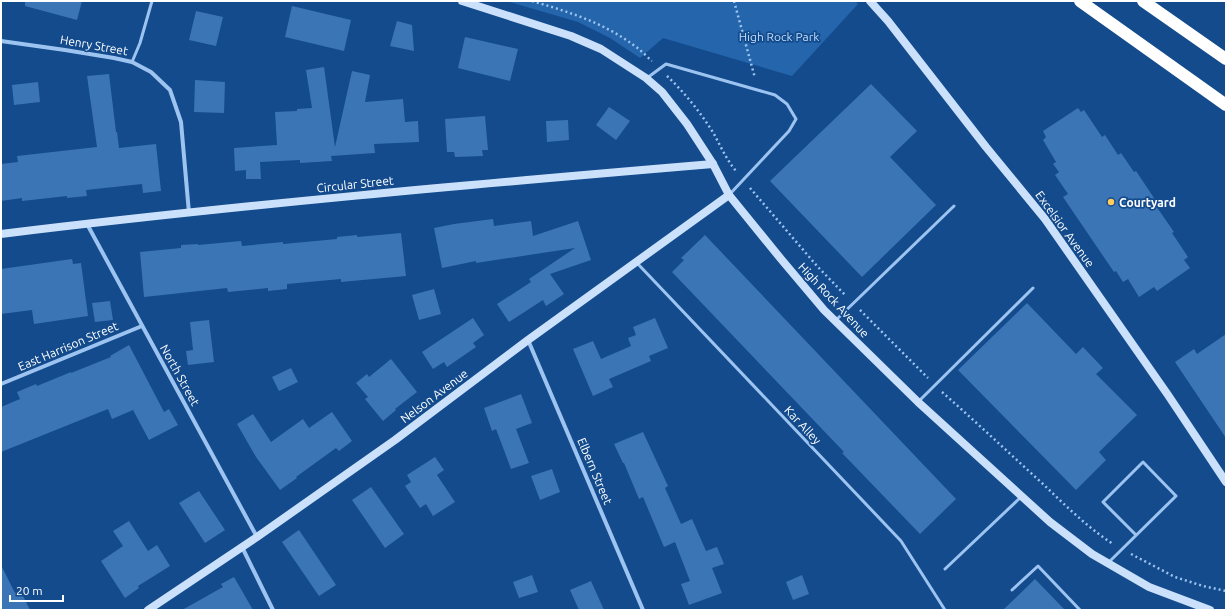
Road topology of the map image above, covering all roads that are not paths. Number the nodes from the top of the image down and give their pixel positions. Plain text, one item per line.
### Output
1 (152, 1) edge
2 (462, 1) edge
3 (870, 1) edge
4 (1080, 1) edge
5 (1143, 1) edge
6 (1, 42) edge
7 (1226, 59) edge
8 (132, 62) junction
9 (646, 78) junction
10 (1226, 105) edge
11 (713, 164) junction
12 (729, 195) junction
13 (954, 206) dead end
14 (189, 213) junction
15 (87, 223) junction
16 (1, 234) edge
17 (636, 262) junction
18 (1033, 288) dead end
19 (836, 321) junction
20 (142, 326) junction
21 (528, 340) junction
22 (1, 384) edge
23 (918, 402) junction
24 (1226, 482) edge
25 (1022, 496) junction
26 (1136, 535) junction
27 (258, 537) junction
28 (242, 547) junction
29 (1108, 563) junction
30 (945, 569) dead end
31 (1012, 590) dead end
32 (148, 610) edge
33 (273, 610) edge
34 (643, 610) edge
35 (945, 610) edge
36 (1080, 610) edge
37 (1207, 610) edge

1 - 8 lane
2 - 9 street, High Rock Avenue
3 - 24 street, Excelsior Avenue
4 - 10 highway
5 - 7 highway
6 - 8 street, Henry Street
8 - 14 street, Henry Street
9 - 11 street, High Rock Avenue
9 - 12 lane
11 - 12 street, High Rock Avenue
11 - 14 street, Circular Street
12 - 17 street, Nelson Avenue
12 - 19 street, High Rock Avenue
13 - 19 lane
14 - 15 street, Circular Street
15 - 16 street, Circular Street
15 - 20 street, North Street
17 - 21 street, Nelson Avenue
17 - 35 lane, Kar Alley
18 - 23 lane
19 - 23 street, High Rock Avenue
20 - 22 street, East Harrison Street
20 - 27 street, North Street
21 - 27 street, Nelson Avenue
21 - 34 street, Elbern Street
23 - 25 street, High Rock Avenue
25 - 29 street, High Rock Avenue
25 - 30 lane
26 - 26 lane
26 - 29 lane
27 - 28 street, Nelson Avenue
28 - 32 street, Nelson Avenue
28 - 33 street
29 - 37 street, High Rock Avenue
31 - 36 lane

